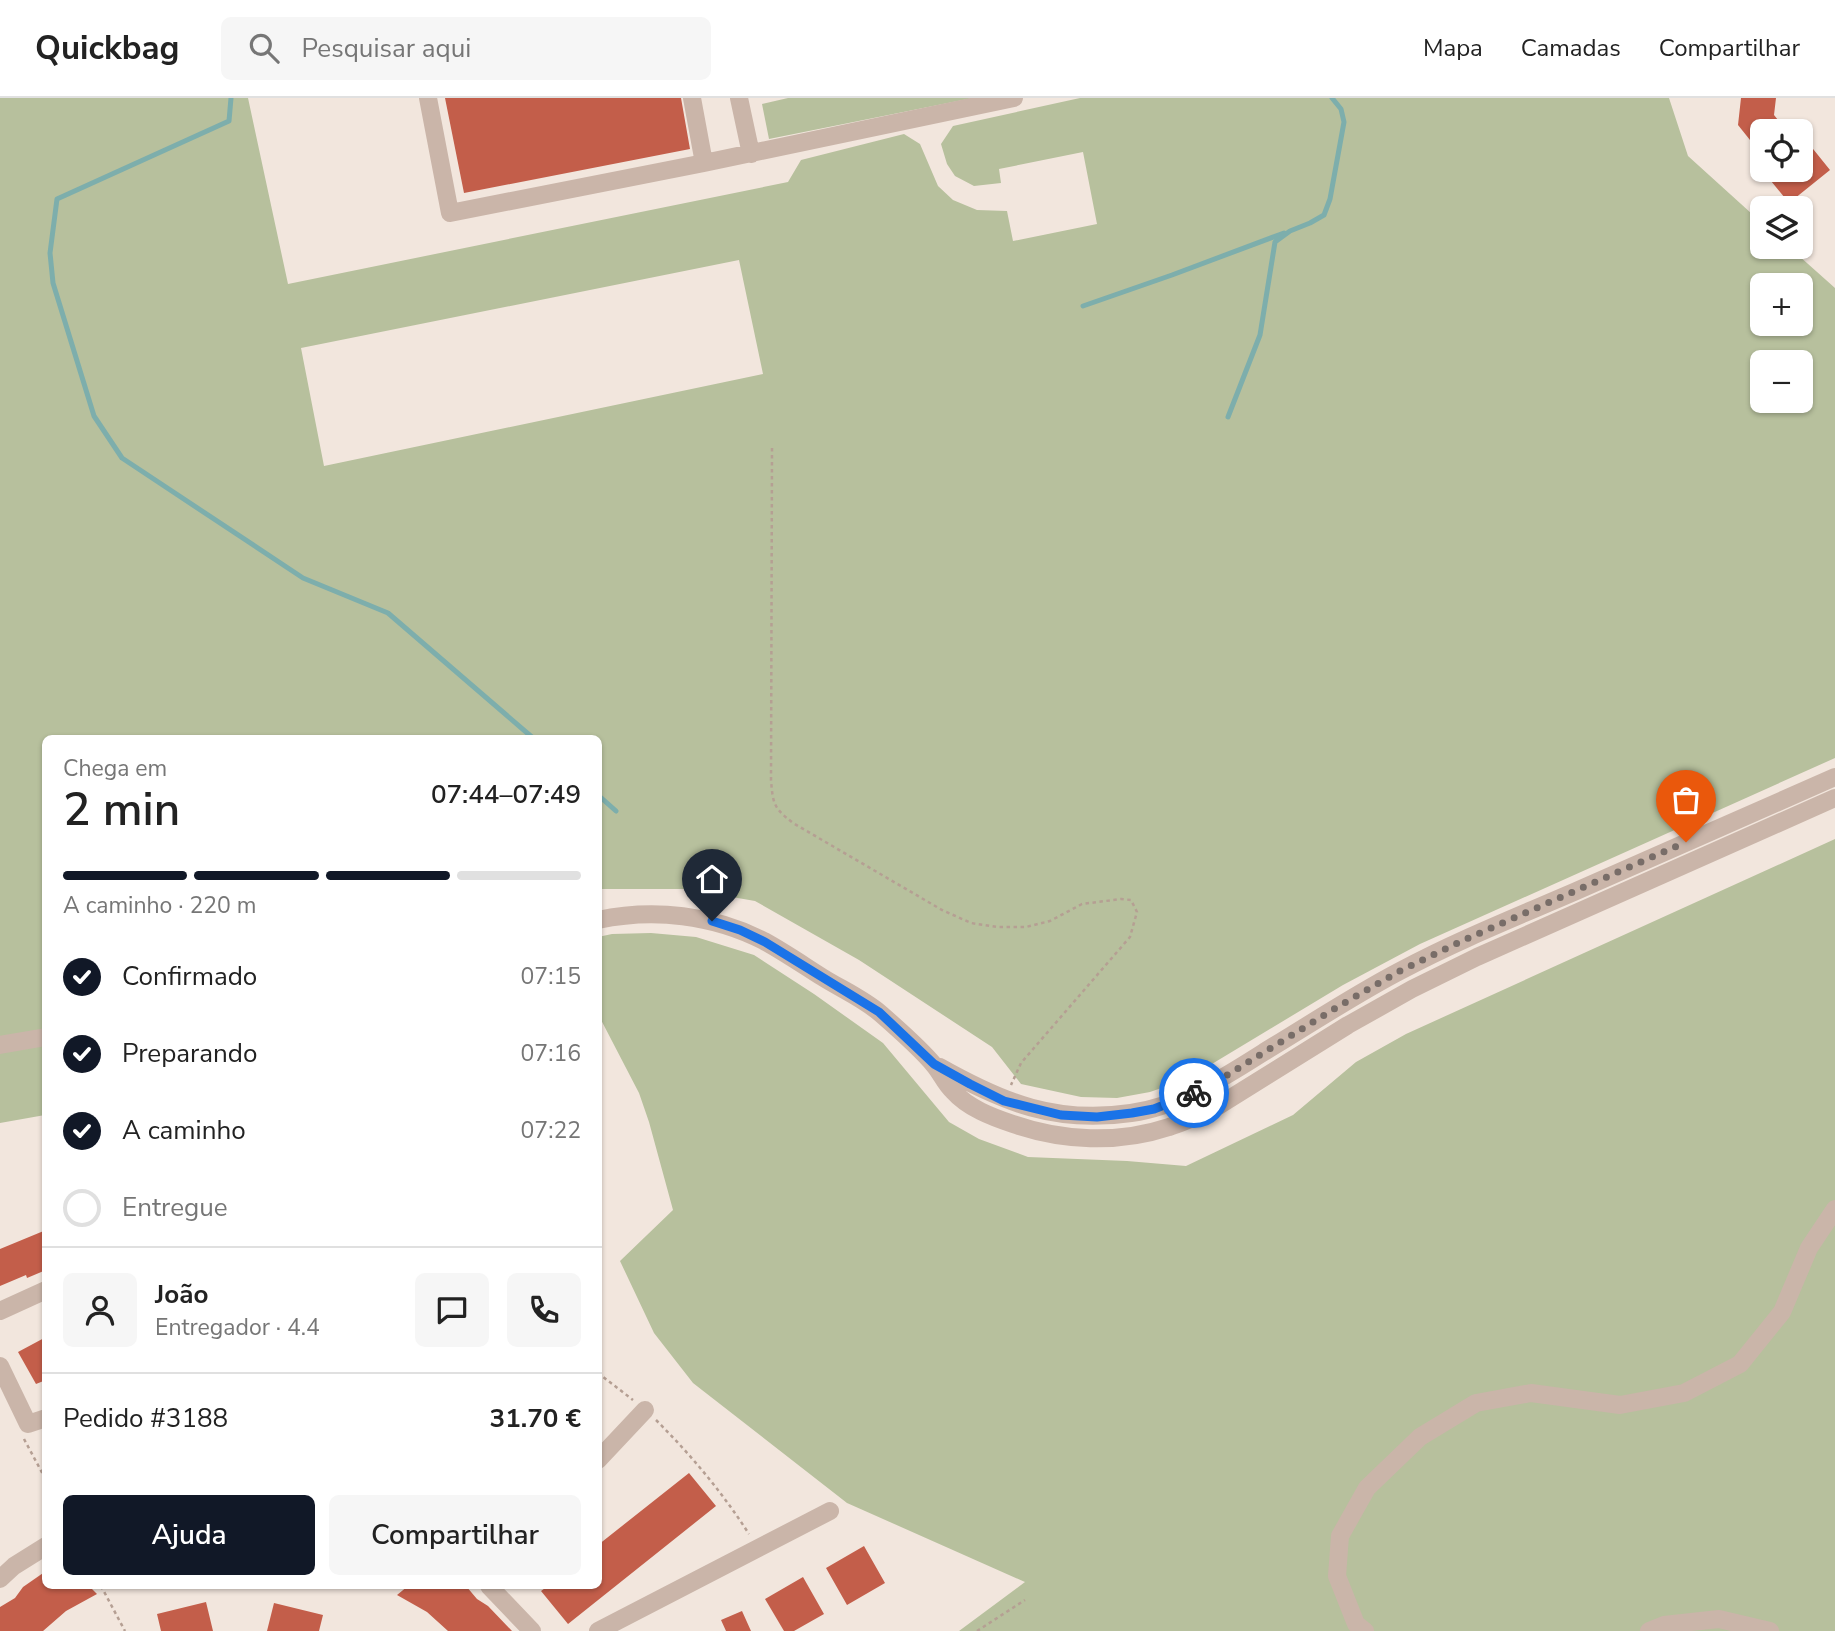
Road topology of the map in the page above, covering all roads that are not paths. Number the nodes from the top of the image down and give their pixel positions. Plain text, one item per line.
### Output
1 (428, 98) edge
2 (692, 98) edge
3 (739, 98) edge
4 (1014, 98) edge
5 (751, 154) junction
6 (705, 163) junction
7 (1835, 777) edge
8 (1835, 798) edge
9 (602, 920) edge
10 (42, 1038) edge
11 (0, 1045) edge
12 (934, 1064) junction
13 (1835, 1209) edge
14 (42, 1292) edge
15 (0, 1311) edge
16 (0, 1366) edge
17 (645, 1410) road end
18 (42, 1419) edge
19 (602, 1456) edge
20 (830, 1511) dead end
21 (42, 1548) edge
22 (0, 1579) edge
23 (492, 1589) edge
24 (532, 1631) edge
25 (598, 1631) edge
26 (1365, 1631) edge
27 (1649, 1631) edge
28 (1770, 1631) edge

1 - 6 street
2 - 6 street
3 - 5 street
4 - 5 street
5 - 6 street
7 - 12 street
8 - 12 street
9 - 12 street
10 - 11 street
13 - 26 street
14 - 15 street
16 - 18 street
17 - 19 street
20 - 25 street
21 - 22 street
23 - 24 street
27 - 28 street

